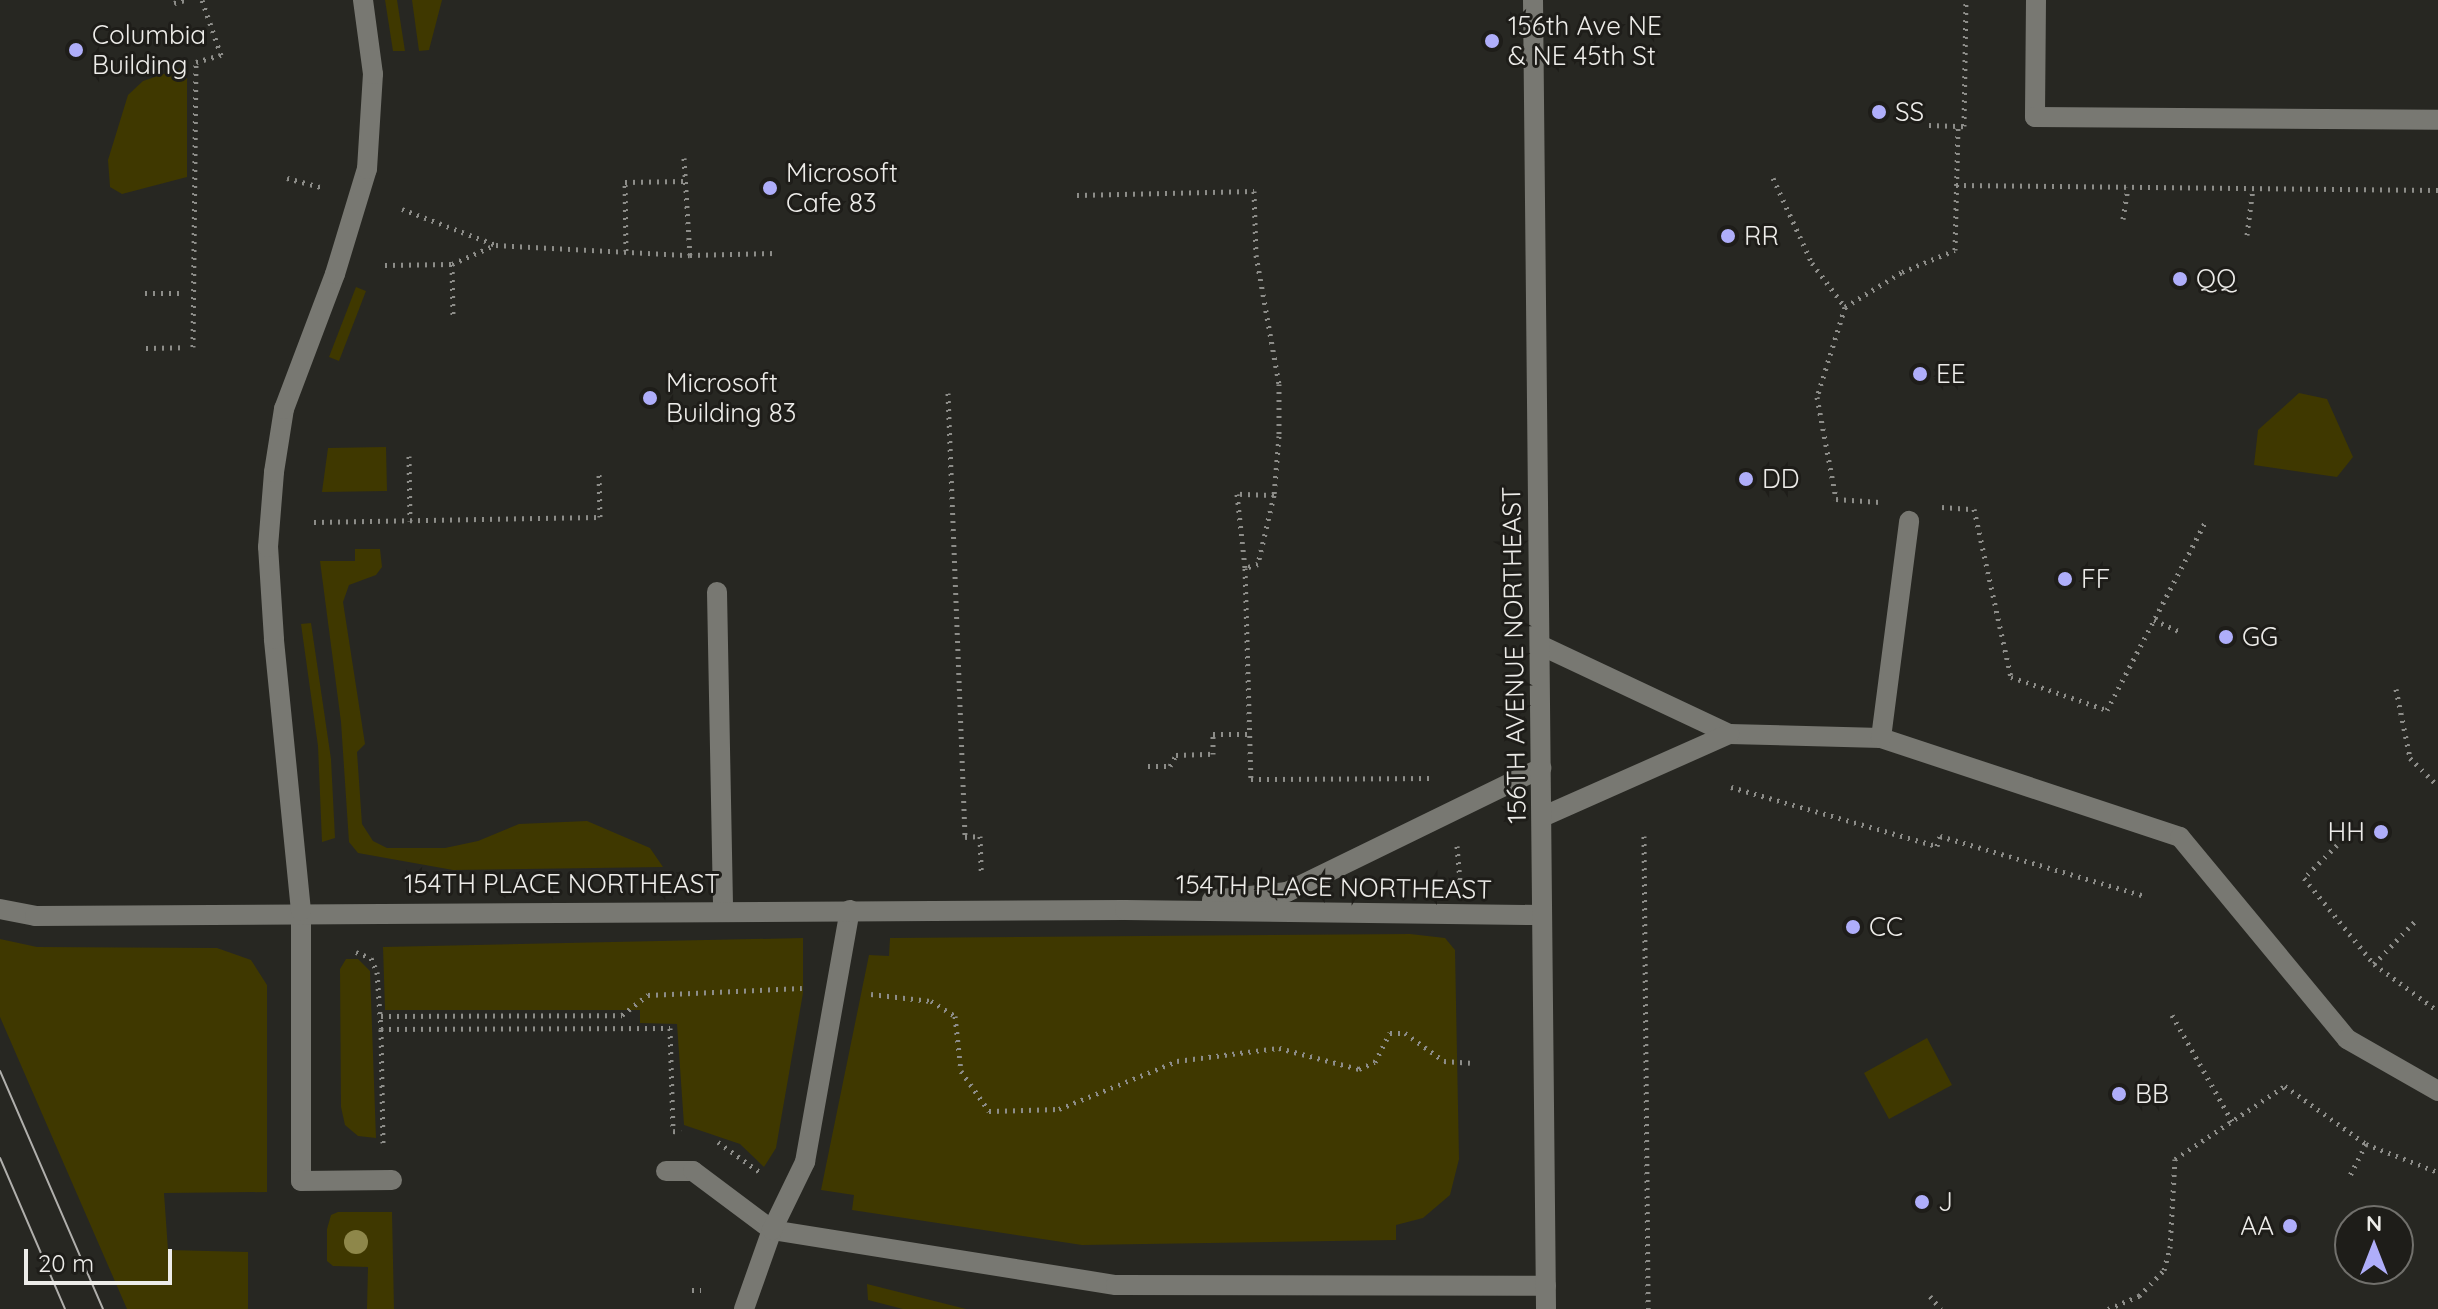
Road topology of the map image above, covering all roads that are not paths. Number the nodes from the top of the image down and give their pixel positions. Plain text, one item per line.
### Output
1 (363, 0) edge
2 (1533, 0) edge
3 (2036, 0) edge
4 (2438, 120) edge
5 (1903, 512) road end
6 (717, 592) dead end
7 (1540, 645) junction
8 (1729, 734) junction
9 (1881, 738) junction
10 (1541, 768) junction
11 (1542, 817) junction
12 (0, 909) edge
13 (723, 910) junction
14 (850, 910) junction
15 (1125, 910) junction
16 (301, 911) junction
17 (1542, 915) junction
18 (2438, 1091) edge
19 (666, 1171) dead end
20 (392, 1180) dead end
21 (772, 1230) junction
22 (1546, 1286) junction
23 (744, 1309) edge
24 (1546, 1309) edge

1 - 16 street
2 - 7 street, 156TH AVENUE NORTHEAST
3 - 4 street
5 - 9 street
6 - 13 street
7 - 8 street
7 - 10 street, 156TH AVENUE NORTHEAST
8 - 9 street
8 - 11 street
9 - 18 street
10 - 11 street, 156TH AVENUE NORTHEAST
10 - 15 street, 154TH PLACE NORTHEAST
11 - 17 street, 156TH AVENUE NORTHEAST
12 - 16 street, 154TH PLACE NORTHEAST
13 - 14 street, 154TH PLACE NORTHEAST
13 - 16 street, 154TH PLACE NORTHEAST
14 - 15 street, 154TH PLACE NORTHEAST
14 - 21 street
15 - 17 street, 154TH PLACE NORTHEAST
16 - 20 street
17 - 22 street, 156TH AVENUE NORTHEAST
19 - 21 street
21 - 22 street
21 - 23 street
22 - 24 street, 156TH AVENUE NORTHEAST

